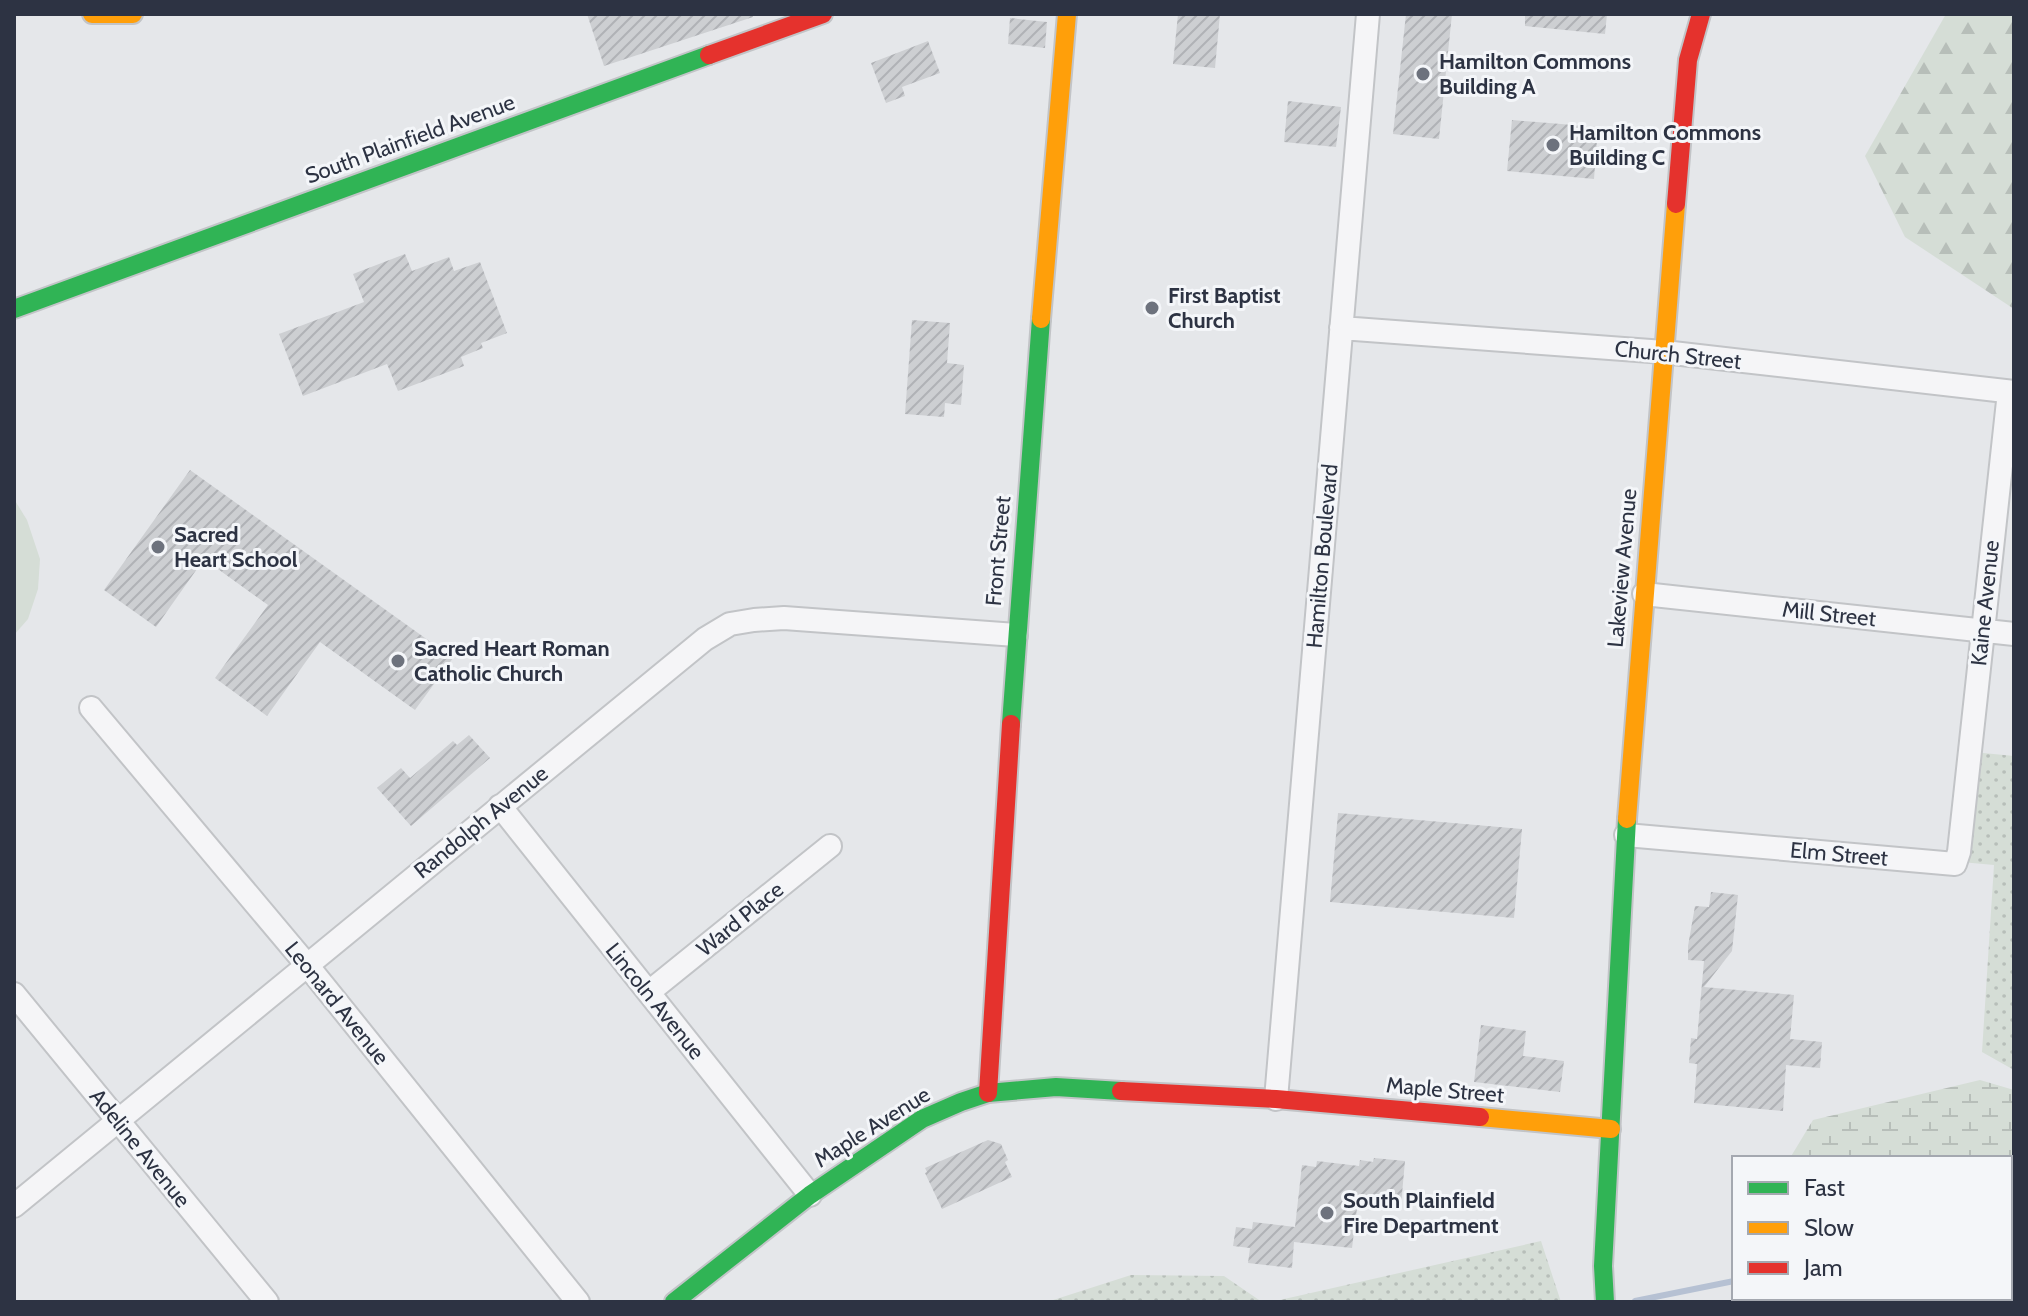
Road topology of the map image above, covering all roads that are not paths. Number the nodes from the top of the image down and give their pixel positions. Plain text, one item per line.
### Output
1 (92, 14) edge
2 (133, 14) edge
3 (823, 14) edge
4 (1067, 14) edge
5 (1368, 14) edge
6 (1701, 14) edge
7 (14, 309) edge
8 (1341, 328) junction
9 (1664, 352) junction
10 (2012, 392) edge
11 (1644, 594) junction
12 (1982, 631) junction
13 (2014, 634) edge
14 (1016, 635) junction
15 (91, 708) dead end
16 (1968, 767) joint
17 (500, 806) junction
18 (1626, 835) junction
19 (830, 846) dead end
20 (307, 965) junction
21 (649, 992) junction
22 (14, 994) edge
23 (988, 1093) junction
24 (1276, 1099) junction
25 (118, 1121) junction
26 (1611, 1129) junction
27 (810, 1195) junction
28 (14, 1206) edge
29 (267, 1302) edge
30 (578, 1302) edge
31 (674, 1302) edge
32 (1605, 1302) edge

1 - 2 street
3 - 7 street, South Plainfield Avenue
4 - 14 street, Front Street
5 - 8 street, Hamilton Boulevard
6 - 9 street, Lakeview Avenue
8 - 9 street, Church Street
8 - 24 street, Hamilton Boulevard
9 - 10 street, Church Street
9 - 11 street, Lakeview Avenue
10 - 12 street, Kaine Avenue
11 - 12 street, Mill Street
11 - 18 street, Lakeview Avenue
12 - 13 street, Mill Street
12 - 16 street, Kaine Avenue
14 - 17 street, Randolph Avenue
14 - 23 street, Front Street
15 - 20 street, Leonard Avenue
16 - 18 street, Elm Street
17 - 20 street, Randolph Avenue
17 - 21 street, Lincoln Avenue
18 - 26 street, Lakeview Avenue
19 - 21 street, Ward Place
20 - 25 street, Randolph Avenue
20 - 30 street, Leonard Avenue
21 - 27 street, Lincoln Avenue
22 - 25 street, Adeline Avenue
23 - 24 street, Maple Avenue
23 - 27 street, Maple Avenue
24 - 26 street, Maple Street
25 - 28 street, Randolph Avenue
25 - 29 street, Adeline Avenue
26 - 32 street, Lakeview Avenue
27 - 31 street, Maple Avenue

